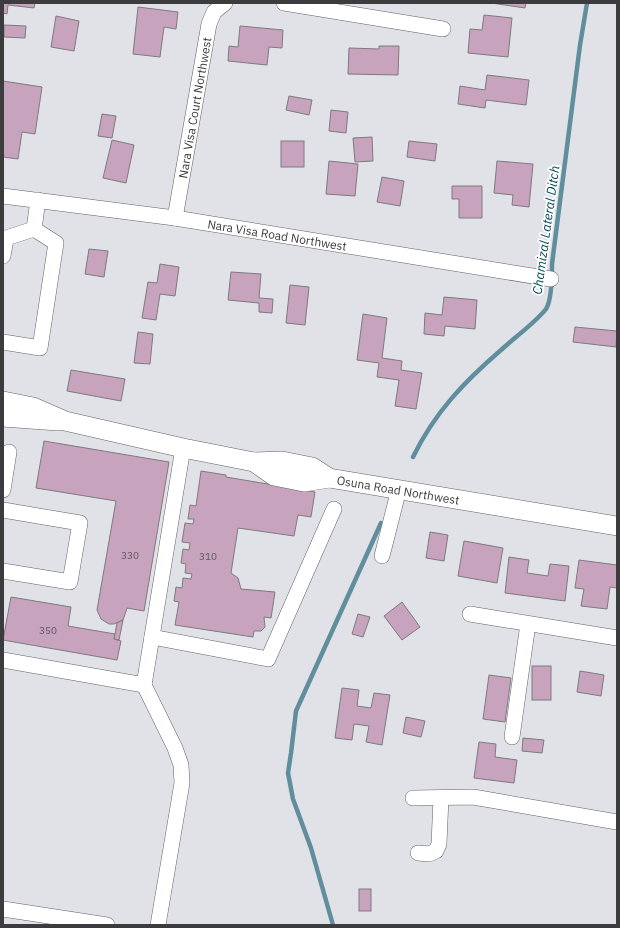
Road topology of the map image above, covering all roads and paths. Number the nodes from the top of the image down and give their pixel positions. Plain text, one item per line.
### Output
1 (225, 3) edge
2 (284, 3) edge
3 (444, 29) dead end
4 (3, 196) edge
5 (38, 200) junction
6 (175, 218) junction
7 (34, 229) junction
8 (4, 239) edge
9 (3, 256) edge
10 (551, 279) dead end
11 (3, 342) edge
12 (3, 401) edge
13 (3, 417) edge
14 (65, 421) junction
15 (183, 448) junction
16 (9, 452) dead end
17 (399, 489) junction
18 (3, 490) edge
19 (3, 510) edge
20 (334, 510) dead end
21 (617, 526) edge
22 (382, 556) dead end
23 (3, 571) edge
24 (470, 614) dead end
25 (528, 624) junction
26 (152, 637) junction
27 (617, 638) edge
28 (3, 660) edge
29 (144, 685) junction
30 (512, 737) dead end
31 (413, 798) dead end
32 (441, 798) junction
33 (617, 822) edge
34 (418, 853) dead end
35 (3, 909) edge
36 (107, 925) edge
37 (158, 925) edge

1 - 6 street, Nara Visa Court Northwest
2 - 3 street
4 - 5 street, Nara Visa Road Northwest
5 - 6 street, Nara Visa Road Northwest
5 - 7 street
6 - 10 street, Nara Visa Road Northwest
7 - 8 street
7 - 11 street
8 - 9 street
12 - 14 main road
13 - 14 main road
14 - 15 main road
15 - 17 main road, Osuna Road Northwest
15 - 26 street
16 - 18 street
17 - 21 main road, Osuna Road Northwest
17 - 22 street
19 - 23 street
20 - 26 street
24 - 25 street
25 - 27 street
25 - 30 street
26 - 29 street
28 - 29 street
29 - 37 street
31 - 32 street
32 - 33 street
32 - 34 street
35 - 36 street

